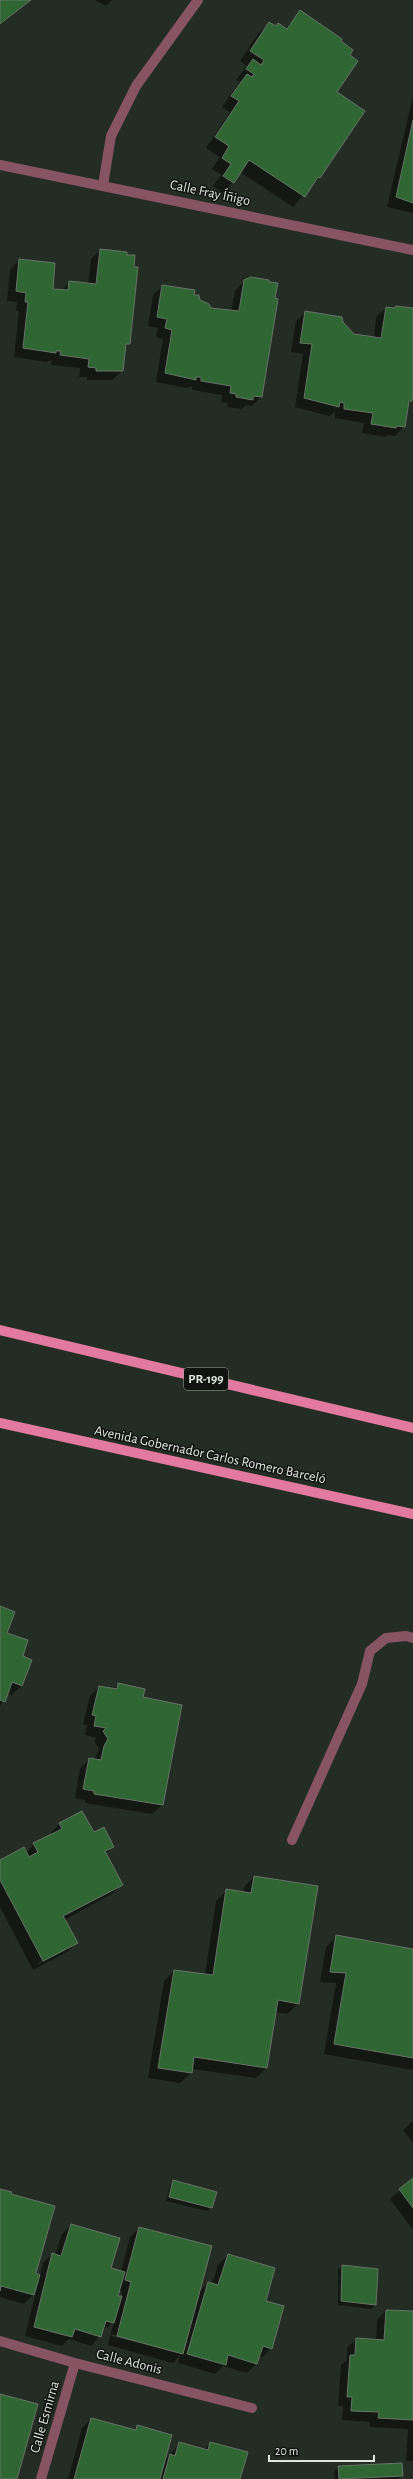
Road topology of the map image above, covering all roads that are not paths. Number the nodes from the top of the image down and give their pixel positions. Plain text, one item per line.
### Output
1 (198, 0) edge
2 (0, 165) edge
3 (103, 185) junction
4 (413, 250) edge
5 (0, 1330) edge
6 (0, 1423) edge
7 (413, 1428) edge
8 (413, 1511) edge
9 (401, 1512) junction
10 (413, 1514) edge
11 (413, 1638) edge
12 (292, 1840) dead end
13 (0, 2341) edge
14 (75, 2363) junction
15 (252, 2408) dead end
16 (41, 2479) edge

1 - 3 street
2 - 3 street, Calle Fray Íñigo
3 - 4 street, Calle Fray Íñigo
5 - 7 main road, PR-199
6 - 9 main road, Avenida Gobernador Carlos Romero Barceló
8 - 9 main road
9 - 10 main road, Avenida Gobernador Carlos Romero Barceló
11 - 12 street
13 - 14 street, Calle Adonis
14 - 15 street, Calle Adonis
14 - 16 street, Calle Esmirna

